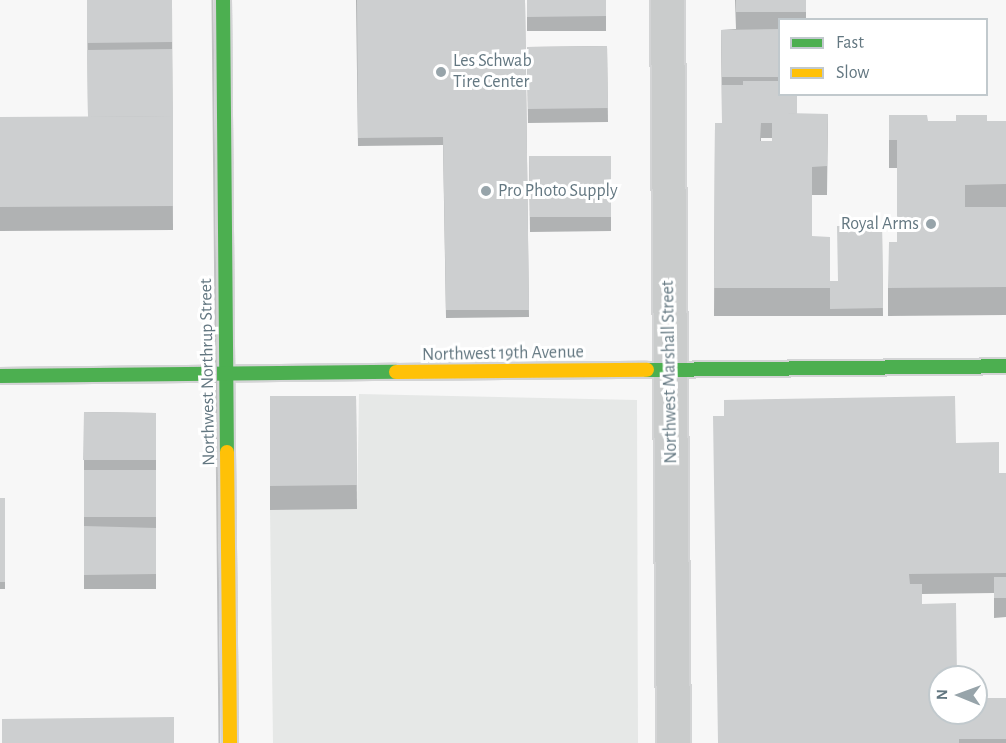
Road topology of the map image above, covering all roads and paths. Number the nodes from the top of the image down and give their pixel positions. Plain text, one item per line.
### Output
1 (224, 0) edge
2 (666, 0) edge
3 (1006, 366) edge
4 (670, 370) junction
5 (226, 375) junction
6 (0, 376) edge
7 (230, 743) edge
8 (673, 743) edge

1 - 5 street, Northwest Northrup Street
2 - 4 street, Northwest Marshall Street
3 - 4 street, Northwest 19th Avenue
4 - 5 street, Northwest 19th Avenue
4 - 8 street, Northwest Marshall Street
5 - 6 street, Northwest 19th Avenue
5 - 7 street, Northwest Northrup Street

